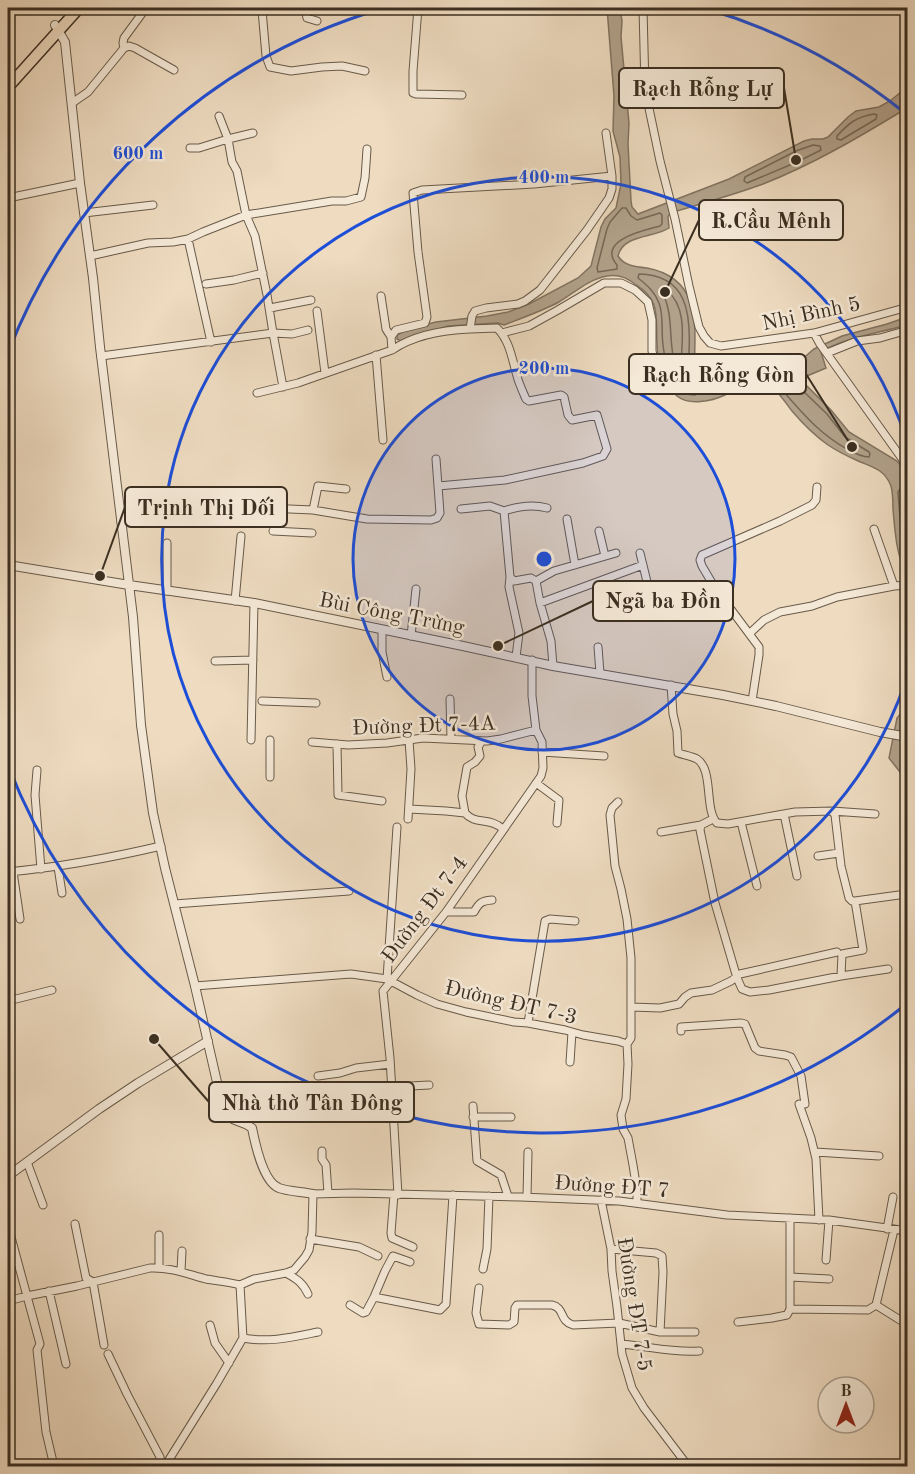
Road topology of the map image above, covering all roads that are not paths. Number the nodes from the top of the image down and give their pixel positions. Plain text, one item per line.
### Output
1 (69, 8) edge
2 (79, 8) edge
3 (146, 8) edge
4 (265, 8) edge
5 (305, 8) edge
6 (418, 8) edge
7 (643, 8) edge
8 (317, 21) dead end
9 (57, 28) junction
10 (124, 48) junction
11 (174, 70) dead end
12 (365, 71) dead end
13 (8, 79) edge
14 (8, 87) edge
15 (462, 94) dead end
16 (72, 103) junction
17 (219, 116) dead end
18 (253, 133) dead end
19 (606, 133) dead end
20 (228, 139) junction
21 (190, 148) dead end
22 (367, 149) dead end
23 (612, 176) junction
24 (80, 183) junction
25 (8, 198) edge
26 (153, 205) dead end
27 (84, 213) junction
28 (246, 215) junction
29 (188, 239) junction
30 (90, 256) junction
31 (263, 273) junction
32 (206, 284) dead end
33 (381, 296) dead end
34 (310, 300) dead end
35 (908, 307) edge
36 (270, 308) junction
37 (317, 311) dead end
38 (470, 327) junction
39 (308, 330) dead end
40 (908, 330) edge
41 (273, 333) junction
42 (502, 333) junction
43 (814, 333) junction
44 (391, 337) junction
45 (211, 342) junction
46 (824, 349) junction
47 (392, 350) junction
48 (101, 356) junction
49 (376, 356) junction
50 (325, 373) junction
51 (283, 387) junction
52 (663, 389) dead end
53 (257, 393) dead end
54 (383, 440) dead end
55 (436, 459) dead end
56 (908, 467) edge
57 (438, 486) junction
58 (817, 487) dead end
59 (346, 489) dead end
60 (547, 508) dead end
61 (461, 509) dead end
62 (313, 510) junction
63 (504, 511) junction
64 (567, 519) dead end
65 (121, 522) junction
66 (874, 529) dead end
67 (273, 531) dead end
68 (600, 531) dead end
69 (312, 533) dead end
70 (241, 536) dead end
71 (167, 543) dead end
72 (616, 553) dead end
73 (640, 553) dead end
74 (605, 556) junction
75 (8, 565) edge
76 (575, 565) junction
77 (643, 565) junction
78 (510, 577) junction
79 (536, 581) junction
80 (129, 585) junction
81 (908, 585) edge
82 (894, 586) junction
83 (416, 589) dead end
84 (166, 591) junction
85 (650, 594) dead end
86 (235, 601) junction
87 (254, 603) junction
88 (540, 603) junction
89 (382, 630) junction
90 (750, 633) junction
91 (411, 636) junction
92 (598, 648) dead end
93 (516, 657) junction
94 (253, 660) junction
95 (532, 660) junction
96 (215, 661) dead end
97 (553, 666) junction
98 (600, 673) junction
99 (387, 677) dead end
100 (670, 685) junction
101 (450, 699) dead end
102 (262, 701) dead end
103 (752, 701) junction
104 (316, 703) dead end
105 (536, 730) junction
106 (908, 737) edge
107 (451, 739) junction
108 (251, 740) dead end
109 (270, 740) dead end
110 (409, 740) junction
111 (482, 741) junction
112 (312, 742) dead end
113 (337, 744) junction
114 (542, 752) junction
115 (604, 756) dead end
116 (37, 770) dead end
117 (270, 777) dead end
118 (536, 783) junction
119 (382, 801) dead end
120 (618, 802) dead end
121 (409, 809) junction
122 (832, 811) junction
123 (465, 813) junction
124 (784, 814) junction
125 (875, 814) dead end
126 (408, 819) dead end
127 (713, 819) junction
128 (741, 822) junction
129 (557, 824) dead end
130 (701, 825) junction
131 (397, 827) dead end
132 (503, 829) junction
133 (661, 832) dead end
134 (161, 846) junction
135 (839, 853) junction
136 (818, 856) dead end
137 (58, 867) junction
138 (40, 869) junction
139 (10, 872) edge
140 (797, 876) dead end
141 (757, 886) dead end
142 (349, 891) dead end
143 (62, 892) dead end
144 (899, 895) dead end
145 (492, 900) dead end
146 (855, 901) junction
147 (174, 904) junction
148 (446, 912) junction
149 (20, 919) dead end
150 (575, 921) dead end
151 (837, 952) dead end
152 (888, 969) dead end
153 (841, 976) junction
154 (737, 978) junction
155 (389, 980) junction
156 (195, 986) junction
157 (52, 990) dead end
158 (8, 1000) edge
159 (631, 1007) junction
160 (528, 1023) junction
161 (681, 1031) dead end
162 (572, 1032) junction
163 (208, 1041) junction
164 (627, 1044) junction
165 (570, 1062) dead end
166 (390, 1064) junction
167 (318, 1076) dead end
168 (429, 1085) dead end
169 (392, 1088) junction
170 (319, 1103) dead end
171 (473, 1106) dead end
172 (393, 1107) junction
173 (473, 1117) junction
174 (511, 1117) dead end
175 (322, 1151) dead end
176 (528, 1152) dead end
177 (815, 1152) junction
178 (879, 1156) dead end
179 (27, 1162) junction
180 (8, 1176) edge
181 (328, 1193) junction
182 (313, 1194) junction
183 (396, 1194) junction
184 (453, 1195) junction
185 (489, 1196) junction
186 (508, 1196) junction
187 (527, 1197) junction
188 (893, 1197) dead end
189 (601, 1200) junction
190 (637, 1203) junction
191 (43, 1205) dead end
192 (790, 1218) junction
193 (819, 1220) junction
194 (829, 1220) junction
195 (75, 1224) dead end
196 (8, 1226) edge
197 (890, 1229) junction
198 (908, 1231) edge
199 (159, 1235) dead end
200 (310, 1239) junction
201 (413, 1247) dead end
202 (610, 1249) junction
203 (182, 1251) dead end
204 (378, 1256) dead end
205 (826, 1260) dead end
206 (410, 1262) dead end
207 (159, 1268) junction
208 (483, 1269) dead end
209 (181, 1271) junction
210 (286, 1274) junction
211 (790, 1277) junction
212 (829, 1279) dead end
213 (93, 1282) junction
214 (240, 1285) junction
215 (479, 1288) dead end
216 (49, 1291) junction
217 (308, 1294) dead end
218 (27, 1296) junction
219 (374, 1297) junction
220 (8, 1301) edge
221 (350, 1305) dead end
222 (876, 1305) junction
223 (790, 1309) junction
224 (738, 1322) dead end
225 (619, 1323) junction
226 (210, 1325) dead end
227 (908, 1325) edge
228 (318, 1332) dead end
229 (660, 1332) junction
230 (695, 1332) dead end
231 (243, 1338) junction
232 (621, 1344) junction
233 (104, 1345) dead end
234 (699, 1351) dead end
235 (108, 1354) dead end
236 (229, 1363) junction
237 (66, 1365) dead end
238 (165, 1466) edge
239 (54, 1467) edge
240 (688, 1467) edge

1 - 9 main road
2 - 9 main road
3 - 10 street
4 - 12 street
5 - 8 street
6 - 15 street
7 - 43 street, Nhị Bình 5
9 - 13 main road
9 - 14 main road
9 - 16 street
10 - 11 street
10 - 16 street
16 - 24 street
17 - 20 street
18 - 20 street
19 - 23 street
20 - 21 street
20 - 28 street
22 - 28 street
23 - 38 street
23 - 44 street
24 - 25 street
24 - 27 street
26 - 27 street
27 - 30 street
28 - 29 street
28 - 31 street
29 - 30 street
29 - 45 street
30 - 48 street
31 - 32 street
31 - 36 street
33 - 44 street
34 - 36 street
35 - 43 street, Nhị Bình 5
36 - 41 street
37 - 50 street
38 - 42 street
38 - 47 street
39 - 41 street
40 - 46 street
41 - 45 street
41 - 51 street
42 - 52 street
42 - 57 street
43 - 46 street
44 - 47 street
45 - 48 street
46 - 56 street
47 - 49 street
48 - 65 street
49 - 50 street
49 - 54 street
50 - 51 street
51 - 53 street
55 - 57 street
57 - 62 street
58 - 90 street
59 - 62 street
60 - 63 street
61 - 63 street
62 - 65 street
63 - 78 street
64 - 76 street
65 - 80 street
66 - 82 street
67 - 69 street
68 - 74 street
70 - 86 street
71 - 84 street
72 - 74 street
73 - 77 street
74 - 76 street
75 - 80 street, Bùi Công Trừng
76 - 79 street
77 - 85 street
77 - 88 street
78 - 79 street
78 - 93 street
79 - 88 street
80 - 84 street, Bùi Công Trừng
80 - 134 street
81 - 82 street
82 - 90 street
83 - 91 street
84 - 86 street, Bùi Công Trừng
86 - 87 street, Bùi Công Trừng
87 - 89 street, Bùi Công Trừng
87 - 94 street
88 - 97 street
89 - 91 street, Bùi Công Trừng
89 - 99 street
90 - 103 street
91 - 93 street, Bùi Công Trừng
92 - 98 street
93 - 95 street, Bùi Công Trừng
94 - 96 street
94 - 108 street
95 - 97 street, Bùi Công Trừng
95 - 105 street, Đường Đt 7-4
97 - 98 street, Bùi Công Trừng
98 - 100 street, Bùi Công Trừng
100 - 103 street, Bùi Công Trừng
100 - 127 street
101 - 107 street
102 - 104 street
103 - 106 street, Bùi Công Trừng
105 - 111 street, Đường Đt 7-4A
105 - 114 street, Đường Đt 7-4
107 - 110 street, Đường Đt 7-4A
107 - 111 street, Đường Đt 7-4A
109 - 117 street
110 - 113 street, Đường Đt 7-4A
110 - 121 street
111 - 123 street
112 - 113 street, Đường Đt 7-4A
113 - 119 street
114 - 115 street
114 - 118 street, Đường Đt 7-4
116 - 138 street
118 - 129 street
118 - 132 street, Đường Đt 7-4
120 - 159 street
121 - 123 street
121 - 126 street
122 - 124 street
122 - 125 street
122 - 135 street
123 - 132 street
124 - 128 street
124 - 140 street
127 - 128 street
127 - 130 street
128 - 141 street
130 - 133 street
130 - 154 street
131 - 155 street
132 - 148 street, Đường Đt 7-4
134 - 137 street
134 - 147 street
135 - 136 street
135 - 146 street
137 - 138 street
137 - 143 street
138 - 139 street
139 - 149 street
142 - 147 street
144 - 146 street
145 - 148 street
146 - 153 street
147 - 156 street
148 - 155 street, Đường Đt 7-4
150 - 160 street
151 - 154 street
152 - 153 street
153 - 154 street
154 - 159 street
155 - 156 street, Đường ĐT 7-3
155 - 160 street, Đường ĐT 7-3
155 - 166 street, Đường Đt 7-4
156 - 163 street
157 - 158 street
159 - 164 street
160 - 162 street, Đường ĐT 7-3
161 - 177 street
162 - 164 street, Đường ĐT 7-3
162 - 165 street
163 - 179 street
163 - 182 street
164 - 190 street
166 - 167 street
166 - 169 street, Đường Đt 7-4
168 - 169 street
169 - 172 street, Đường Đt 7-4
170 - 172 street
171 - 173 street
172 - 183 street, Đường Đt 7-4
173 - 174 street
173 - 186 street
175 - 181 street
176 - 187 street
177 - 178 street
177 - 193 street
179 - 180 street
179 - 191 street
181 - 182 street, Đường ĐT 7
181 - 183 street, Đường ĐT 7
182 - 200 street
183 - 184 street, Đường ĐT 7
183 - 201 street, Đường Đt 7-4
184 - 185 street, Đường ĐT 7
184 - 219 street
185 - 186 street, Đường ĐT 7
185 - 208 street
186 - 187 street, Đường ĐT 7
187 - 189 street, Đường ĐT 7
188 - 197 street
189 - 190 street, Đường ĐT 7
189 - 202 street, Đường ĐT 7-5
190 - 192 street, Đường ĐT 7
192 - 193 street, Đường ĐT 7
192 - 211 street
193 - 194 street, Đường ĐT 7
194 - 197 street, Đường ĐT 7
194 - 205 street
195 - 213 street
196 - 218 street
197 - 198 street, Đường ĐT 7
197 - 222 street
199 - 207 street
200 - 204 street
200 - 210 street
202 - 225 street, Đường ĐT 7-5
202 - 229 street
203 - 209 street
206 - 219 street
207 - 209 street
207 - 213 street
209 - 214 street
210 - 214 street
210 - 217 street
211 - 212 street
211 - 223 street
213 - 216 street
213 - 233 street
214 - 231 street
215 - 225 street
216 - 218 street
216 - 237 street
218 - 220 street
218 - 239 street
219 - 221 street
222 - 223 street
222 - 227 street
223 - 224 street
225 - 229 street
225 - 232 street, Đường ĐT 7-5
226 - 236 street
228 - 231 street
229 - 230 street
231 - 236 street
232 - 234 street
232 - 240 street, Đường ĐT 7-5
235 - 238 street
236 - 238 street

